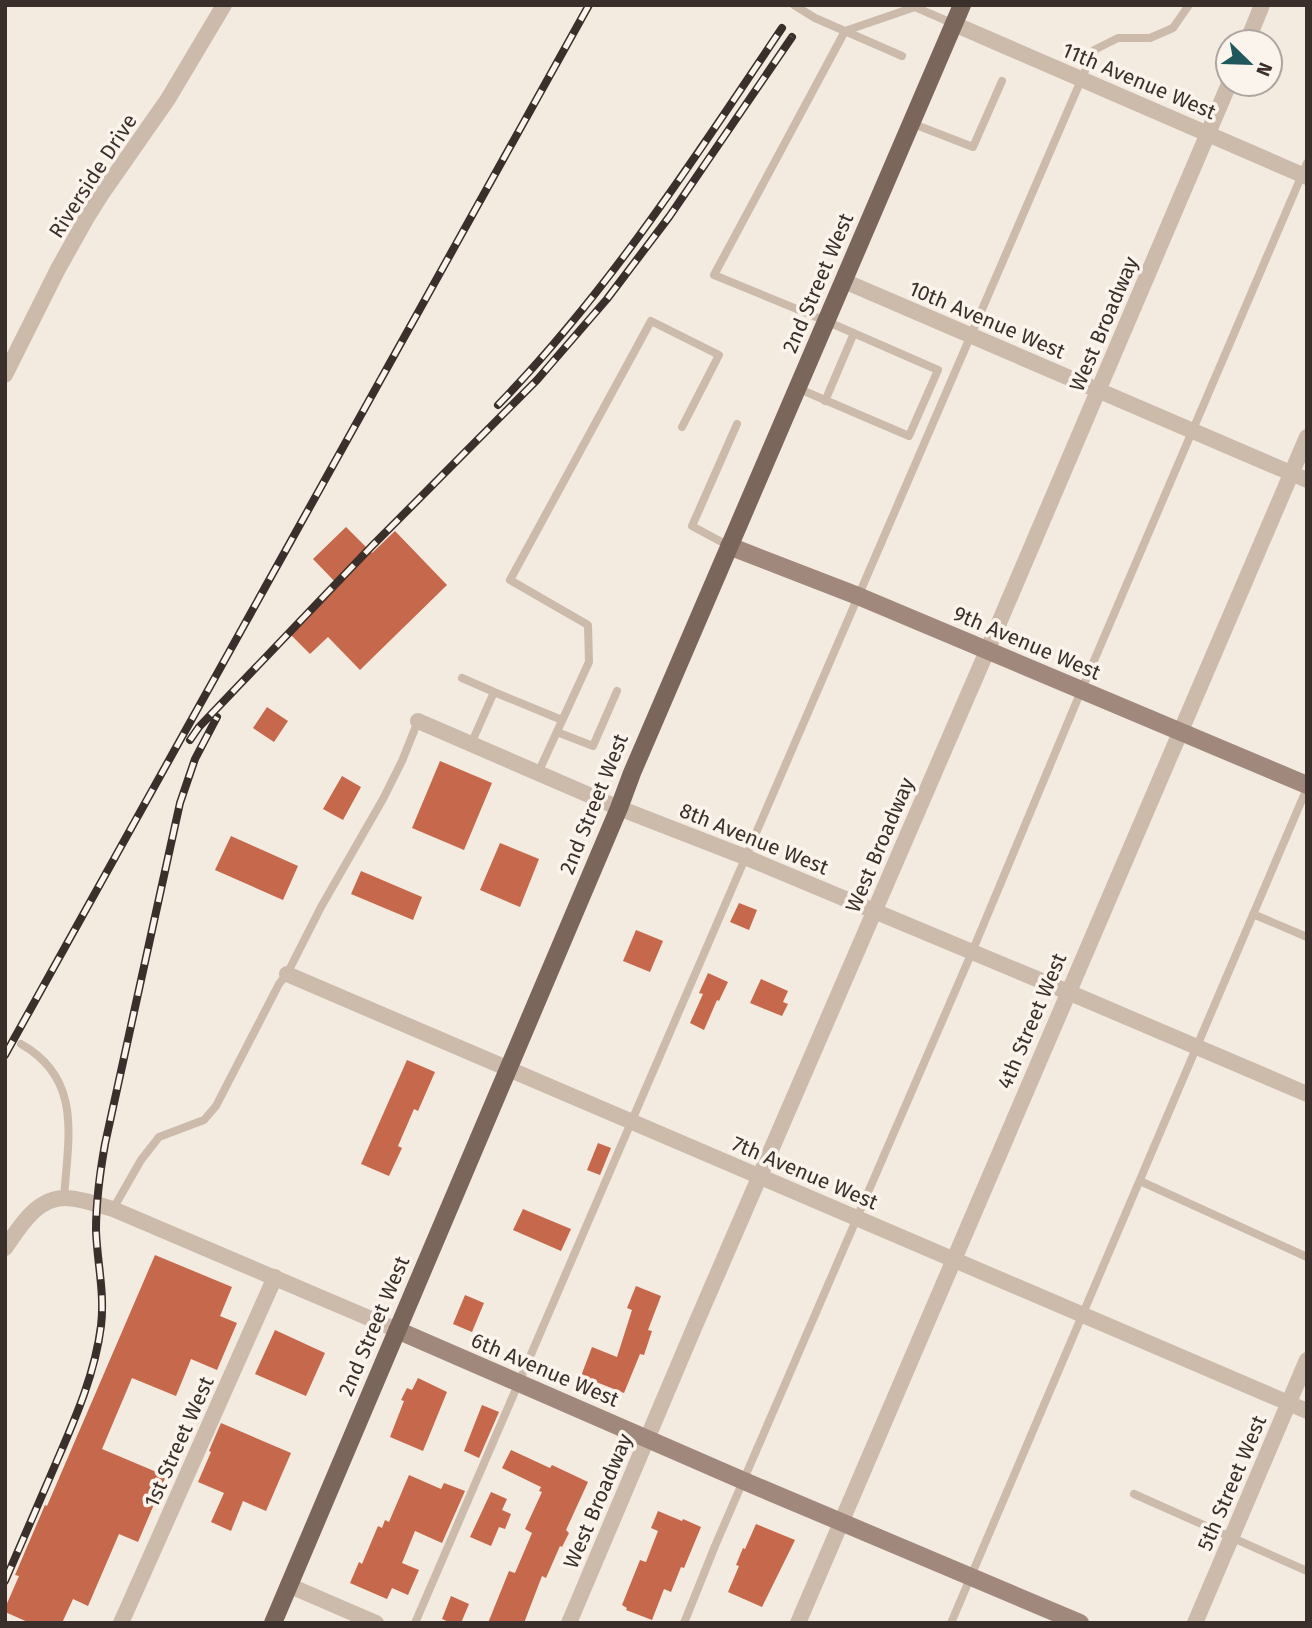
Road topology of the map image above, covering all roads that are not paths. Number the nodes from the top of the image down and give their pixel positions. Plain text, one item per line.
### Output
1 (225, 5) edge
2 (794, 5) edge
3 (962, 5) edge
4 (1189, 5) edge
5 (1262, 5) edge
6 (954, 24) junction
7 (1253, 28) edge
8 (845, 31) junction
9 (902, 56) dead end
10 (1081, 79) junction
11 (1002, 80) dead end
12 (1223, 98) edge
13 (911, 123) junction
14 (1207, 134) junction
15 (1305, 172) edge
16 (844, 281) junction
17 (827, 321) junction
18 (854, 333) junction
19 (970, 336) junction
20 (5, 375) edge
21 (797, 388) junction
22 (1098, 391) junction
23 (825, 401) junction
24 (737, 424) dead end
25 (682, 427) dead end
26 (1192, 431) junction
27 (1307, 437) edge
28 (1299, 477) edge
29 (729, 546) junction
30 (858, 596) junction
31 (987, 650) junction
32 (462, 678) dead end
33 (617, 691) dead end
34 (1081, 691) junction
35 (494, 692) junction
36 (562, 720) junction
37 (418, 721) joint
38 (556, 732) junction
39 (1180, 732) junction
40 (471, 744) junction
41 (538, 773) junction
42 (1307, 787) edge
43 (618, 808) junction
44 (745, 857) junction
45 (874, 911) junction
46 (1253, 915) junction
47 (1307, 937) edge
48 (972, 952) junction
49 (287, 974) junction
50 (1068, 992) junction
51 (21, 1044) dead end
52 (1196, 1047) junction
53 (508, 1069) junction
54 (1307, 1094) edge
55 (631, 1121) junction
56 (760, 1177) junction
57 (1140, 1181) junction
58 (64, 1198) junction
59 (113, 1209) junction
60 (858, 1219) junction
61 (5, 1248) edge
62 (1307, 1257) edge
63 (953, 1260) junction
64 (275, 1278) junction
65 (1082, 1315) junction
66 (397, 1330) junction
67 (1307, 1360) edge
68 (518, 1383) junction
69 (1289, 1403) junction
70 (1307, 1411) edge
71 (647, 1439) junction
72 (744, 1480) junction
73 (1134, 1494) dead end
74 (841, 1522) junction
75 (1231, 1537) junction
76 (1307, 1571) edge
77 (971, 1577) junction
78 (288, 1585) junction
79 (121, 1623) edge
80 (273, 1623) edge
81 (376, 1623) edge
82 (415, 1623) edge
83 (569, 1623) edge
84 (684, 1623) edge
85 (798, 1623) edge
86 (951, 1623) edge
87 (1080, 1623) edge
88 (1195, 1623) edge

1 - 20 street, Riverside Drive
2 - 8 lane
3 - 6 main road, 2nd Street West
4 - 10 lane
5 - 7 street
6 - 8 lane
6 - 10 street, 11th Avenue West
6 - 13 main road, 2nd Street West
8 - 9 lane
8 - 17 lane
10 - 14 street, 11th Avenue West
10 - 19 lane
11 - 13 lane
12 - 14 street, West Broadway
13 - 16 main road, 2nd Street West
14 - 15 street, 11th Avenue West
14 - 22 street, West Broadway
15 - 26 lane
16 - 17 main road, 2nd Street West
16 - 19 street, 10th Avenue West
17 - 18 lane
17 - 21 main road, 2nd Street West
18 - 23 lane
18 - 23 lane
19 - 22 street, 10th Avenue West
19 - 30 lane
21 - 23 lane
21 - 29 main road, 2nd Street West
22 - 26 street, 10th Avenue West
22 - 31 street, West Broadway
24 - 29 lane
25 - 36 lane
26 - 28 street, 10th Avenue West
26 - 34 lane
27 - 28 street, 4th Street West
28 - 39 street, 4th Street West
29 - 30 street, 9th Avenue West
29 - 43 main road, 2nd Street West
30 - 31 street, 9th Avenue West
30 - 44 lane
31 - 34 street, 9th Avenue West
31 - 45 street, West Broadway
32 - 35 lane
33 - 38 lane
34 - 39 street, 9th Avenue West
34 - 48 lane
35 - 36 lane
35 - 40 lane
36 - 38 lane
37 - 40 street, 8th Avenue West
37 - 49 lane
38 - 41 lane
39 - 42 street, 9th Avenue West
39 - 50 street, 4th Street West
40 - 41 street, 8th Avenue West
41 - 43 street, 8th Avenue West
42 - 46 lane
43 - 44 street, 8th Avenue West
43 - 53 main road, 2nd Street West
44 - 45 street, 8th Avenue West
44 - 55 lane
45 - 48 street, 8th Avenue West
45 - 56 street, West Broadway
46 - 47 lane
46 - 52 lane
48 - 50 street, 8th Avenue West
48 - 60 lane
49 - 53 street, 7th Avenue West
49 - 59 lane
50 - 52 street, 8th Avenue West
50 - 63 street, 4th Street West
51 - 58 lane
52 - 54 street, 8th Avenue West
52 - 57 lane
53 - 55 street, 7th Avenue West
53 - 66 main road, 2nd Street West
55 - 56 street, 7th Avenue West
55 - 68 lane
56 - 60 street, 7th Avenue West
56 - 71 street, West Broadway
57 - 62 lane
57 - 65 lane
58 - 59 street, 6th Avenue West
58 - 61 street
59 - 64 street, 6th Avenue West
60 - 63 street, 7th Avenue West
60 - 72 lane
63 - 65 street, 7th Avenue West
63 - 74 street, 4th Street West
64 - 66 street, 6th Avenue West
64 - 79 street, 1st Street West
65 - 69 street, 7th Avenue West
65 - 77 lane
66 - 68 street, 6th Avenue West
66 - 78 main road, 2nd Street West
67 - 69 street, 5th Street West
68 - 71 street, 6th Avenue West
68 - 82 lane
69 - 70 street, 7th Avenue West
69 - 75 street, 5th Street West
71 - 72 street, 6th Avenue West
71 - 83 street, West Broadway
72 - 74 street, 6th Avenue West
72 - 84 lane
73 - 75 lane
74 - 77 street, 6th Avenue West
74 - 85 street, 4th Street West
75 - 76 lane
75 - 88 street, 5th Street West
77 - 86 lane
77 - 87 street, 6th Avenue West
78 - 80 main road, 2nd Street West
78 - 81 street

